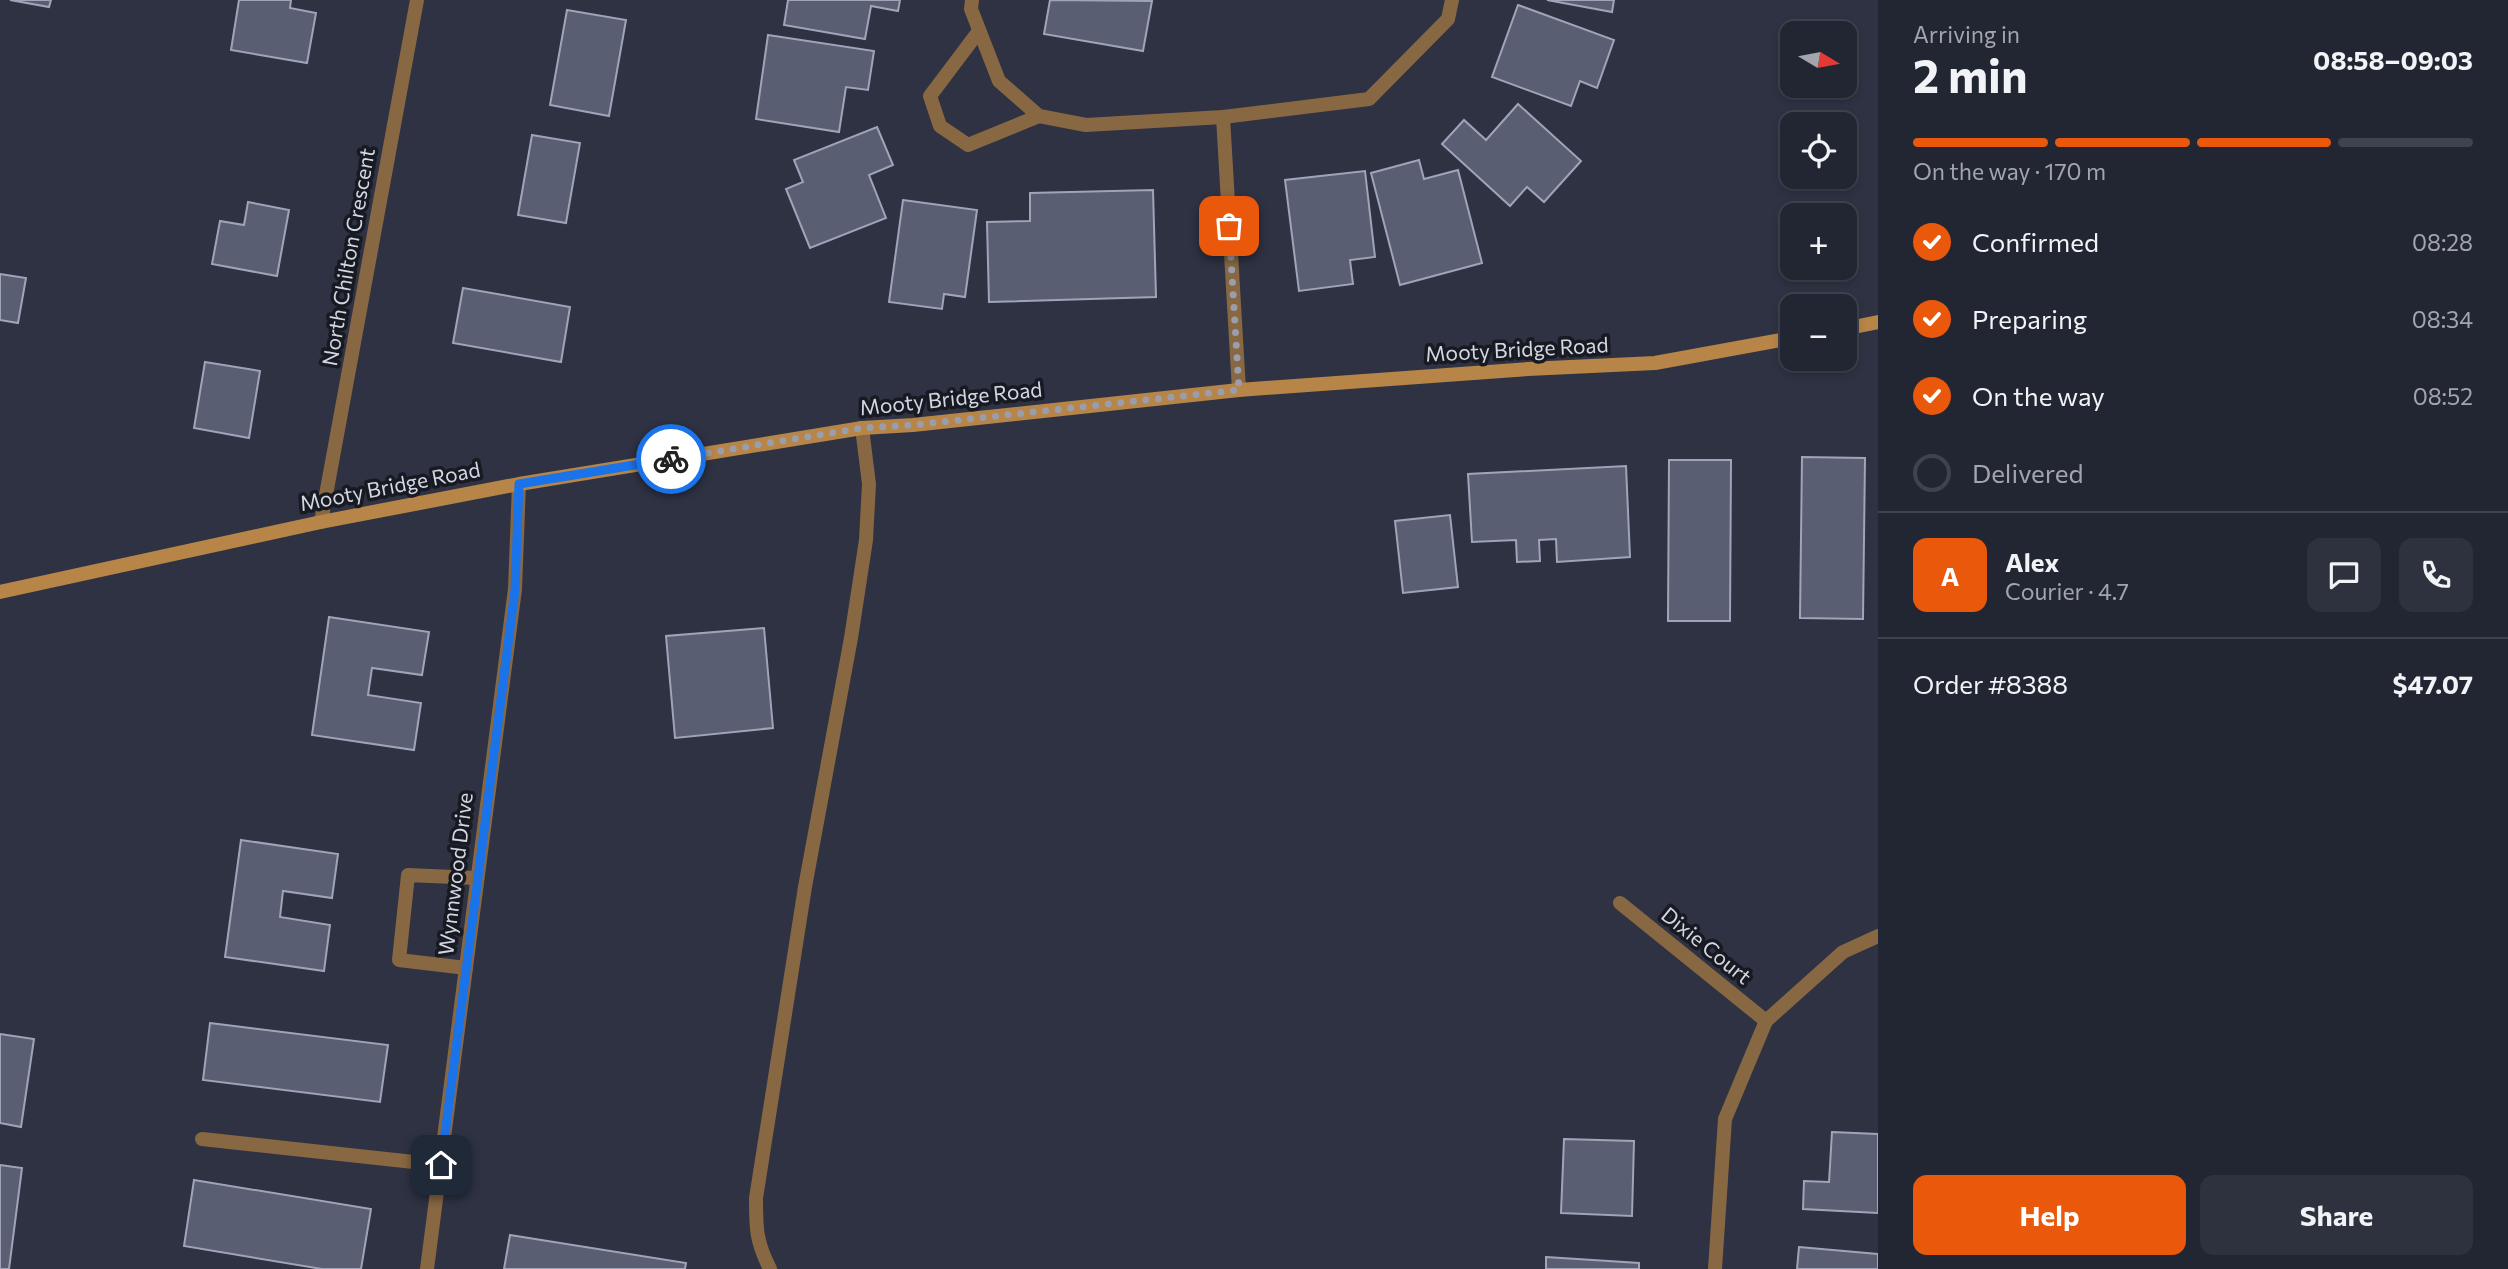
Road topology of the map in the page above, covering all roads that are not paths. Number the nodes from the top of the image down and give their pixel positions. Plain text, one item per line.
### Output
1 (417, 0) edge
2 (972, 0) edge
3 (1452, 0) edge
4 (979, 31) junction
5 (1039, 116) junction
6 (1223, 117) junction
7 (1878, 322) edge
8 (1857, 326) edge
9 (1780, 340) edge
10 (1239, 390) junction
11 (862, 428) junction
12 (519, 484) junction
13 (321, 522) junction
14 (0, 592) edge
15 (476, 878) junction
16 (1620, 903) dead end
17 (1878, 936) edge
18 (466, 968) junction
19 (1766, 1021) junction
20 (202, 1139) dead end
21 (441, 1165) junction
22 (427, 1269) edge
23 (770, 1269) edge
24 (1715, 1269) edge

1 - 13 street, North Chilton Crescent
2 - 4 street
3 - 6 street
4 - 5 street
4 - 5 street
5 - 6 street
6 - 10 street
7 - 8 main road
9 - 10 main road, Mooty Bridge Road
10 - 11 main road, Mooty Bridge Road
11 - 12 main road, Mooty Bridge Road
11 - 23 street
12 - 13 main road, Mooty Bridge Road
12 - 15 street, Wynnwood Drive
13 - 14 main road, Mooty Bridge Road
15 - 18 street, Wynnwood Drive
15 - 18 street
16 - 19 street, Dixie Court
17 - 19 street
18 - 21 street, Wynnwood Drive
19 - 24 street
20 - 21 street
21 - 22 street, Wynnwood Drive

